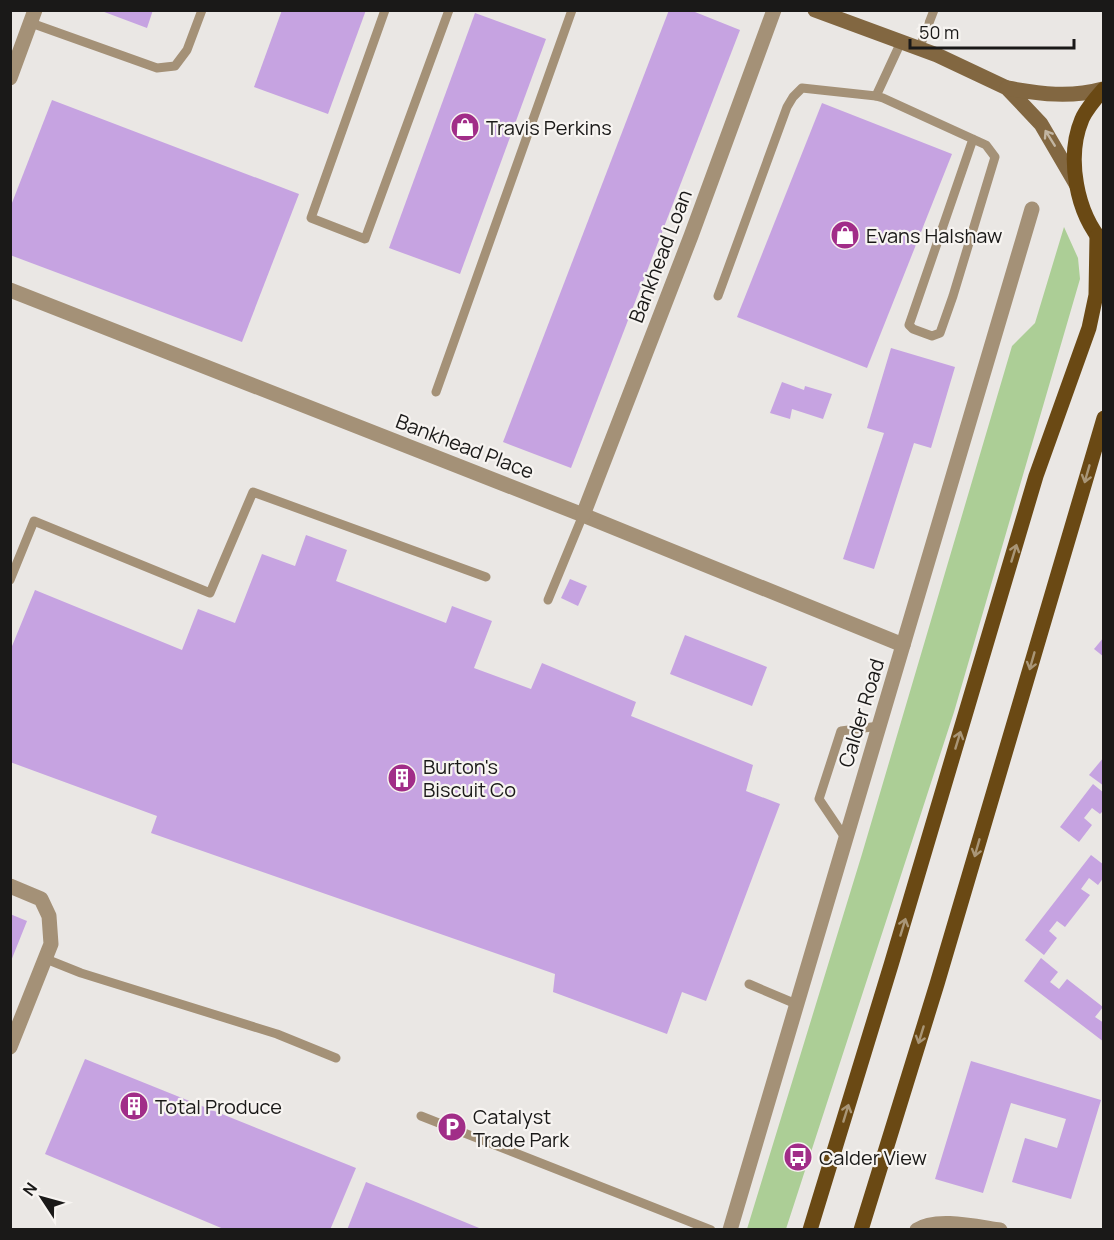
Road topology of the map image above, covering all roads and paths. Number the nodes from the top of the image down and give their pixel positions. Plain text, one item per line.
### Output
1 (202, 10) edge
2 (385, 10) edge
3 (449, 10) edge
4 (573, 10) edge
5 (774, 10) edge
6 (815, 10) edge
7 (934, 10) edge
8 (33, 17) edge
9 (901, 42) junction
10 (919, 49) junction
11 (10, 78) edge
12 (1007, 88) junction
13 (1103, 89) edge
14 (876, 96) junction
15 (973, 139) junction
16 (1078, 189) junction
17 (1032, 209) dead end
18 (1100, 240) edge
19 (10, 290) edge
20 (718, 296) dead end
21 (436, 392) dead end
22 (1104, 418) edge
23 (584, 515) junction
24 (486, 577) dead end
25 (10, 580) edge
26 (548, 600) dead end
27 (903, 645) junction
28 (879, 726) junction
29 (846, 839) junction
30 (10, 886) edge
31 (46, 959) junction
32 (749, 984) dead end
33 (796, 1004) junction
34 (10, 1047) edge
35 (336, 1058) dead end
36 (421, 1116) dead end
37 (711, 1230) edge
38 (730, 1230) edge
39 (810, 1230) edge
40 (861, 1230) edge
41 (917, 1230) edge
42 (1000, 1230) edge

1 - 8 lane
2 - 3 lane
4 - 21 lane
5 - 23 street, Bankhead Loan
6 - 9 street
7 - 10 lane
8 - 11 street
9 - 10 street
9 - 14 lane
10 - 12 street
12 - 13 street
16 -> 12 street
13 - 16 main road
14 - 15 lane
14 - 20 lane
15 - 15 lane
16 - 18 main road
17 - 27 street, Calder Road
39 -> 18 main road
19 - 23 street, Bankhead Place
22 -> 40 main road
23 - 26 lane
23 - 27 street, Bankhead Place
24 - 25 lane
27 - 28 street, Calder Road
28 - 29 street, Calder Road
28 - 29 lane
29 - 33 street, Calder Road
30 - 31 street
31 - 34 street
31 - 35 lane
32 - 33 lane
33 - 38 street, Calder Road
36 - 37 lane
41 - 42 street

